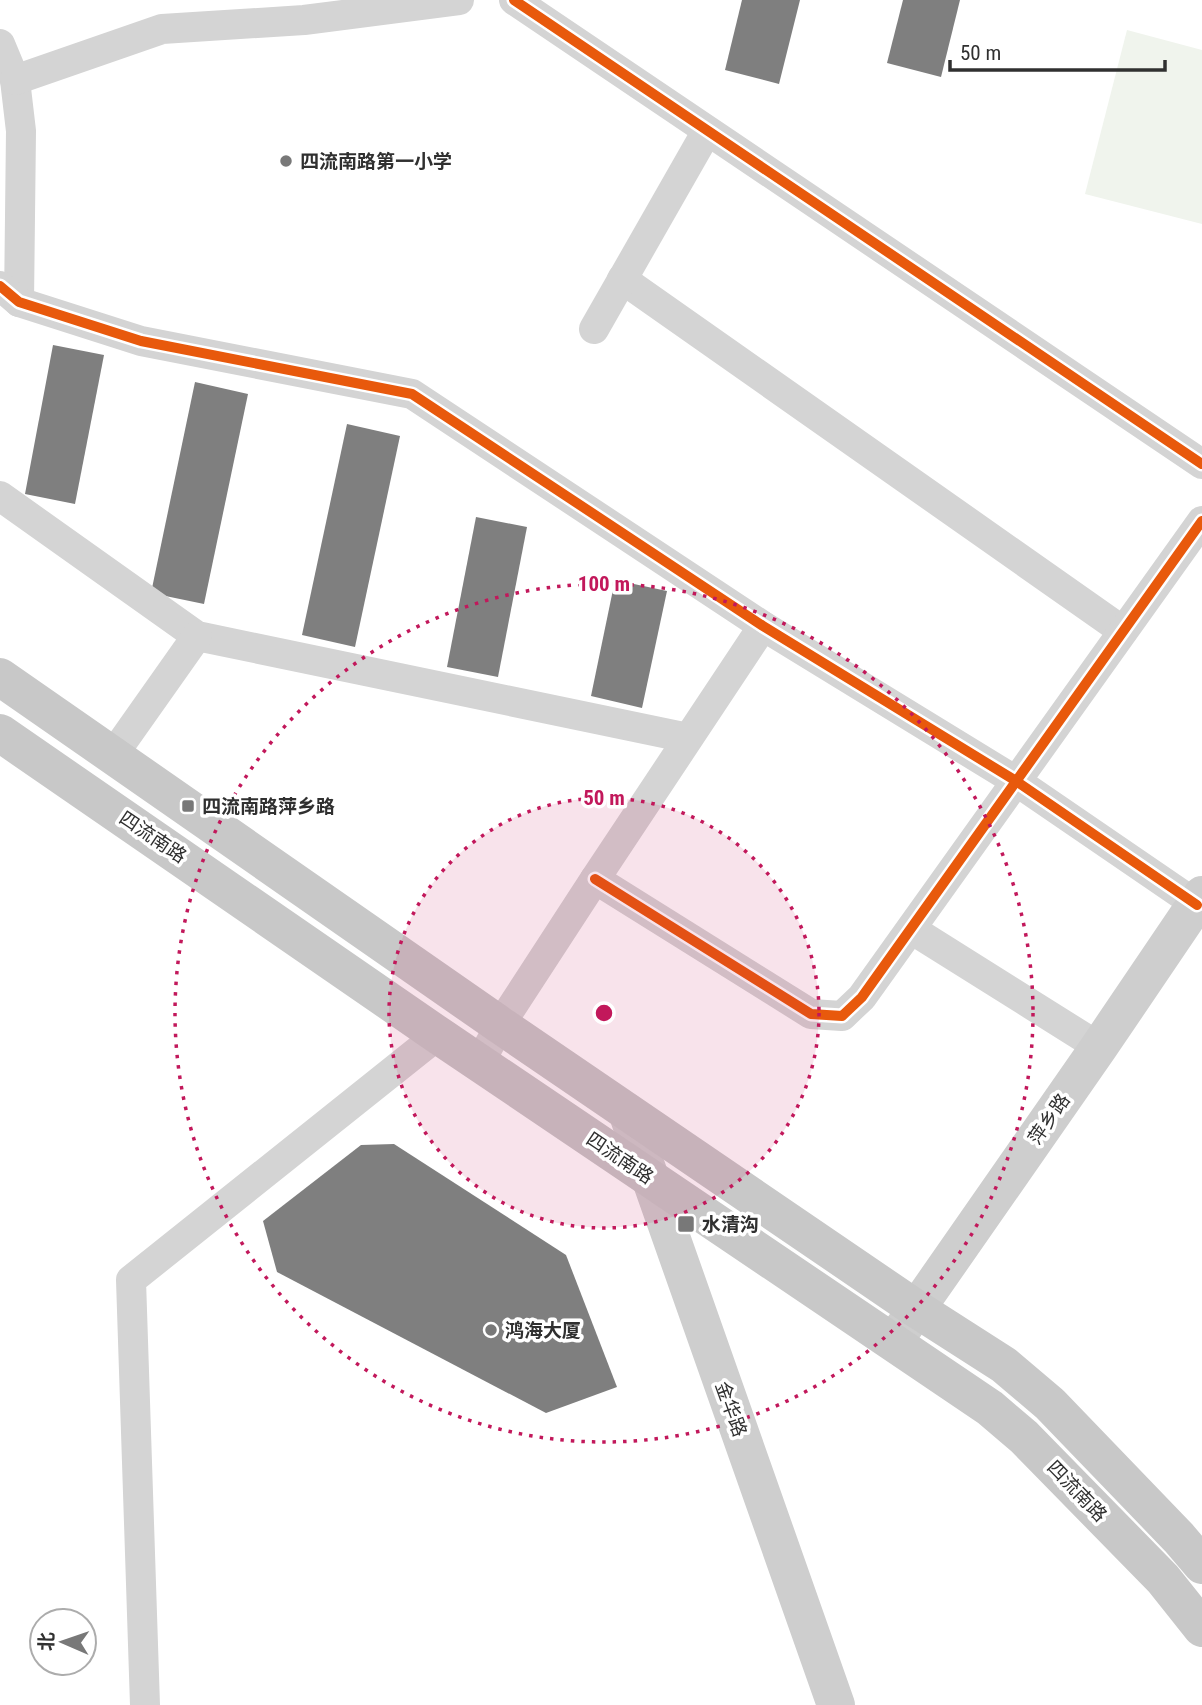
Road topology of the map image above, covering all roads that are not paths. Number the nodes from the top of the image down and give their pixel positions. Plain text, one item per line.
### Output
1 (459, 0) edge
2 (514, 0) edge
3 (0, 44) edge
4 (15, 80) junction
5 (708, 131) junction
6 (622, 279) junction
7 (9, 294) edge
8 (594, 329) dead end
9 (1202, 464) edge
10 (0, 496) edge
11 (1202, 521) edge
12 (762, 626) junction
13 (1124, 631) junction
14 (197, 636) junction
15 (0, 677) edge
16 (0, 733) edge
17 (688, 738) junction
18 (113, 755) junction
19 (1016, 781) junction
20 (595, 879) junction
21 (1199, 900) edge
22 (911, 929) junction
23 (500, 1025) junction
24 (438, 1035) junction
25 (1099, 1047) junction
26 (480, 1062) junction
27 (627, 1112) junction
28 (649, 1178) junction
29 (915, 1308) junction
30 (894, 1342) junction
31 (1202, 1565) edge
32 (1202, 1628) edge
33 (145, 1705) edge
34 (836, 1705) edge

1 - 4 street
2 - 5 street
3 - 4 street
4 - 7 street
5 - 6 street
5 - 9 street
6 - 8 street
6 - 13 street
7 - 12 street
10 - 14 street
11 - 13 street
12 - 17 street
12 - 19 street
13 - 19 street
14 - 17 street
14 - 18 street
15 - 18 main road
16 - 24 main road, 四流南路
17 - 20 street
18 - 23 main road
19 - 21 street
19 - 22 street
20 - 22 street
20 - 23 street
21 - 25 main road, 萍乡路
22 - 25 street
23 - 26 street
23 - 27 main road
24 - 26 main road, 四流南路
24 - 33 street
25 - 29 main road, 萍乡路
26 - 28 main road, 四流南路
27 - 28 main road, 金华路
27 - 29 main road
28 - 30 main road, 四流南路
28 - 34 main road, 金华路
29 - 30 main road, 萍乡路
29 - 31 main road
30 - 32 main road, 四流南路

